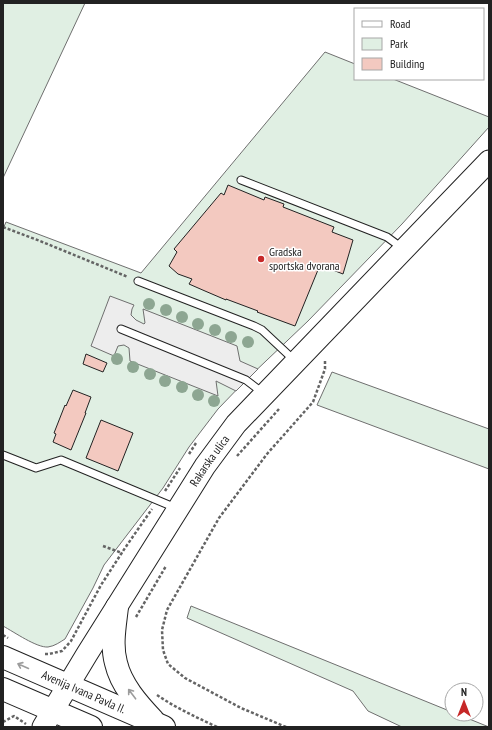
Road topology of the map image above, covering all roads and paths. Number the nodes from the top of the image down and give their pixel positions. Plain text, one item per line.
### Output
1 (489, 160) edge
2 (241, 180) dead end
3 (3, 227) edge
4 (404, 250) junction
5 (138, 281) joint
6 (121, 329) dead end
7 (324, 332) junction
8 (296, 362) junction
9 (265, 394) junction
10 (283, 404) dead end
11 (3, 455) edge
12 (234, 460) dead end
13 (178, 508) junction
14 (102, 546) dead end
15 (122, 553) dead end
16 (169, 562) dead end
17 (116, 607) junction
18 (135, 619) dead end
19 (3, 657) edge
20 (68, 686) junction
21 (3, 689) edge
22 (155, 693) dead end
23 (41, 720) edge
24 (3, 722) edge
25 (160, 726) edge
26 (92, 727) edge
27 (217, 727) edge
28 (286, 727) edge

1 - 4 main road, Rakarska ulica
2 - 4 lane
3 - 5 path
4 - 7 main road, Rakarska ulica
5 - 8 lane
6 - 9 lane
7 - 8 main road, Rakarska ulica
7 - 28 path
8 - 9 main road, Rakarska ulica
9 - 13 main road, Rakarska ulica
10 - 12 path
11 - 13 lane
13 - 17 main road, Rakarska ulica
14 - 15 path
16 - 18 path
17 - 20 main road, Rakarska ulica
25 -> 17 main road
20 -> 19 main road, Avenija Ivana Pavla II.
20 - 23 main road, Rakarska ulica
20 - 25 main road, Avenija Ivana Pavla II.
21 - 23 main road
22 - 27 path
23 - 24 path
23 - 26 main road

